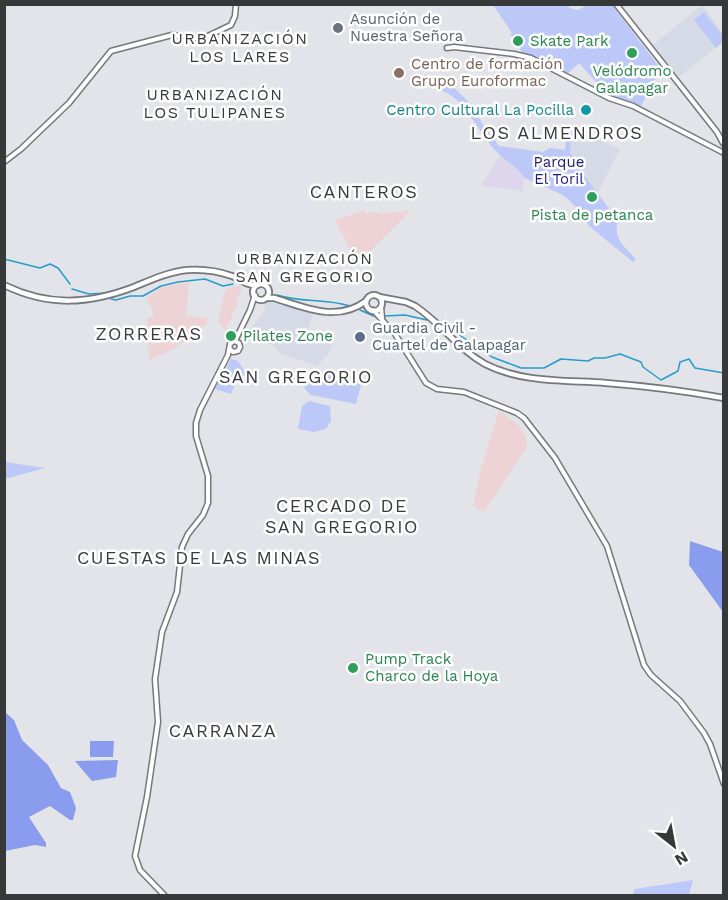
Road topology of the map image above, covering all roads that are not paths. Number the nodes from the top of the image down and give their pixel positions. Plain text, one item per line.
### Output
1 (616, 4) edge
2 (236, 5) edge
3 (450, 47) dead end
4 (717, 132) junction
5 (723, 137) edge
6 (723, 144) edge
7 (716, 149) junction
8 (723, 153) edge
9 (4, 162) edge
10 (248, 284) junction
11 (4, 285) edge
12 (258, 285) junction
13 (269, 290) junction
14 (254, 293) junction
15 (380, 297) junction
16 (264, 298) junction
17 (278, 299) junction
18 (391, 300) junction
19 (366, 301) junction
20 (252, 306) junction
21 (381, 306) junction
22 (357, 307) junction
23 (371, 310) junction
24 (382, 319) junction
25 (236, 342) junction
26 (230, 352) junction
27 (723, 398) edge
28 (723, 784) edge
29 (165, 896) edge

1 - 4 main road
2 - 9 main road
3 - 7 main road
4 - 5 main road
4 - 6 main road
6 - 7 main road
6 - 8 main road
7 - 8 main road
10 - 11 main road
10 - 12 main road
10 - 14 main road
12 - 13 main road
12 - 14 main road
13 - 16 main road
13 - 17 main road
14 - 16 main road
14 - 20 main road
15 - 18 main road
15 - 19 main road
15 - 21 main road
16 - 17 main road
16 - 20 main road
17 - 22 main road
18 - 21 main road
18 - 27 main road
19 - 22 main road
19 - 23 main road
20 - 25 main road
21 - 23 main road
21 - 24 main road
22 - 23 main road
23 - 24 main road
24 - 28 main road
25 - 26 main road
25 - 26 main road
26 - 29 main road

